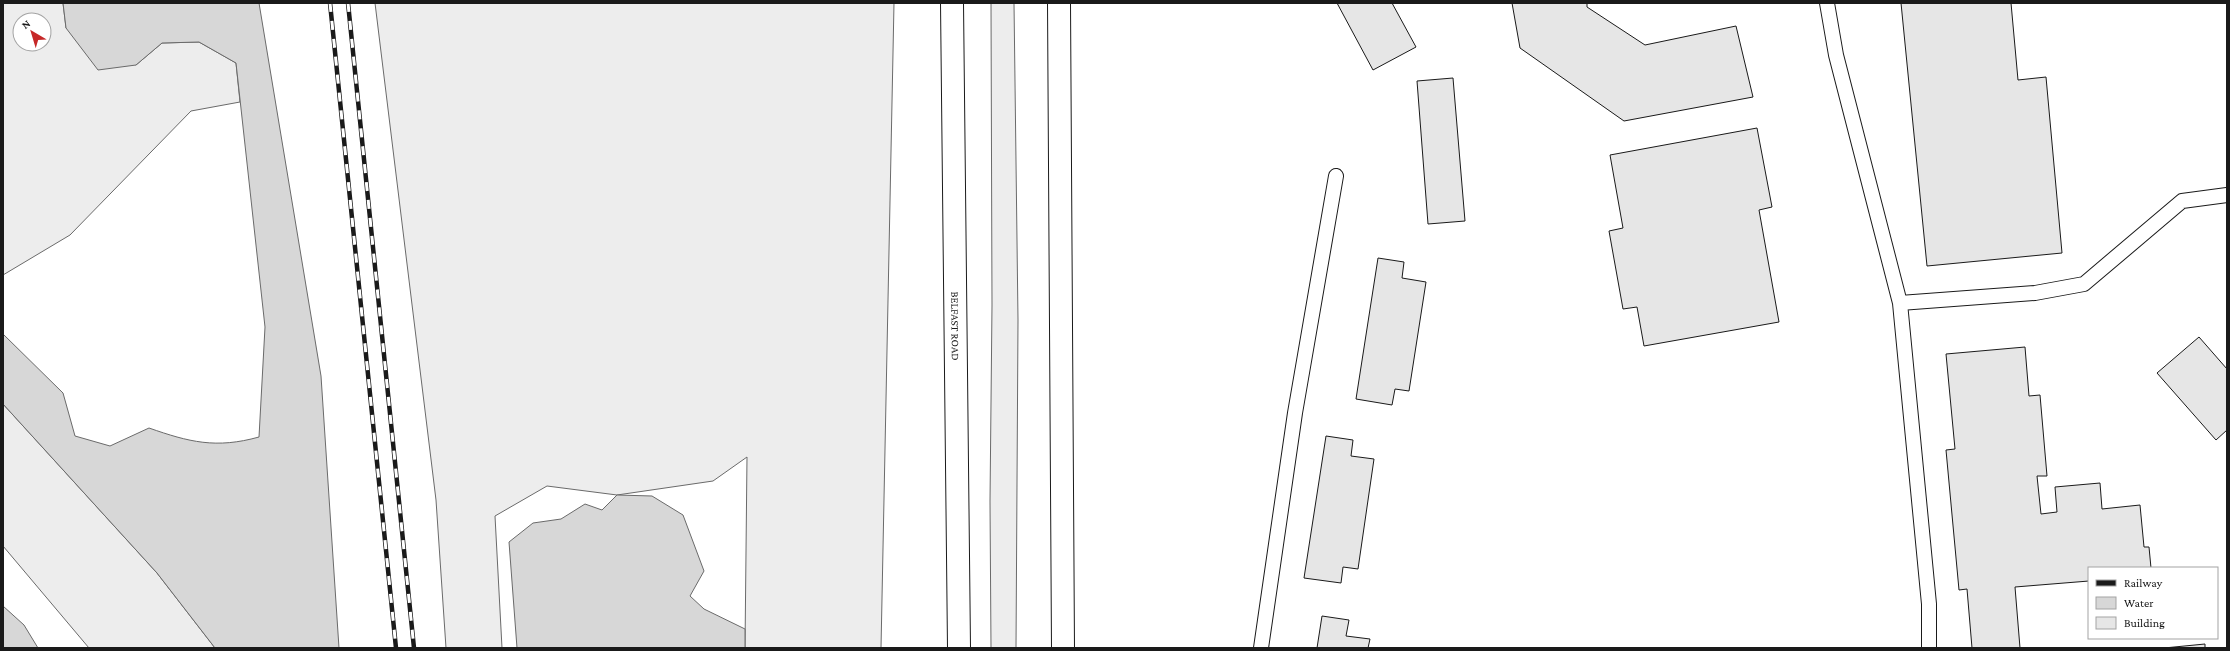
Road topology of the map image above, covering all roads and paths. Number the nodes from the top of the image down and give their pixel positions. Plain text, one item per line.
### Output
1 (952, 3) edge
2 (1059, 3) edge
3 (1827, 3) edge
4 (1336, 176) dead end
5 (2227, 195) edge
6 (1900, 303) junction
7 (959, 648) edge
8 (1063, 648) edge
9 (1261, 648) edge
10 (1928, 648) edge

1 - 7 highway, BELFAST ROAD
2 - 8 highway
3 - 6 lane
4 - 9 lane
5 - 6 lane
6 - 10 lane

